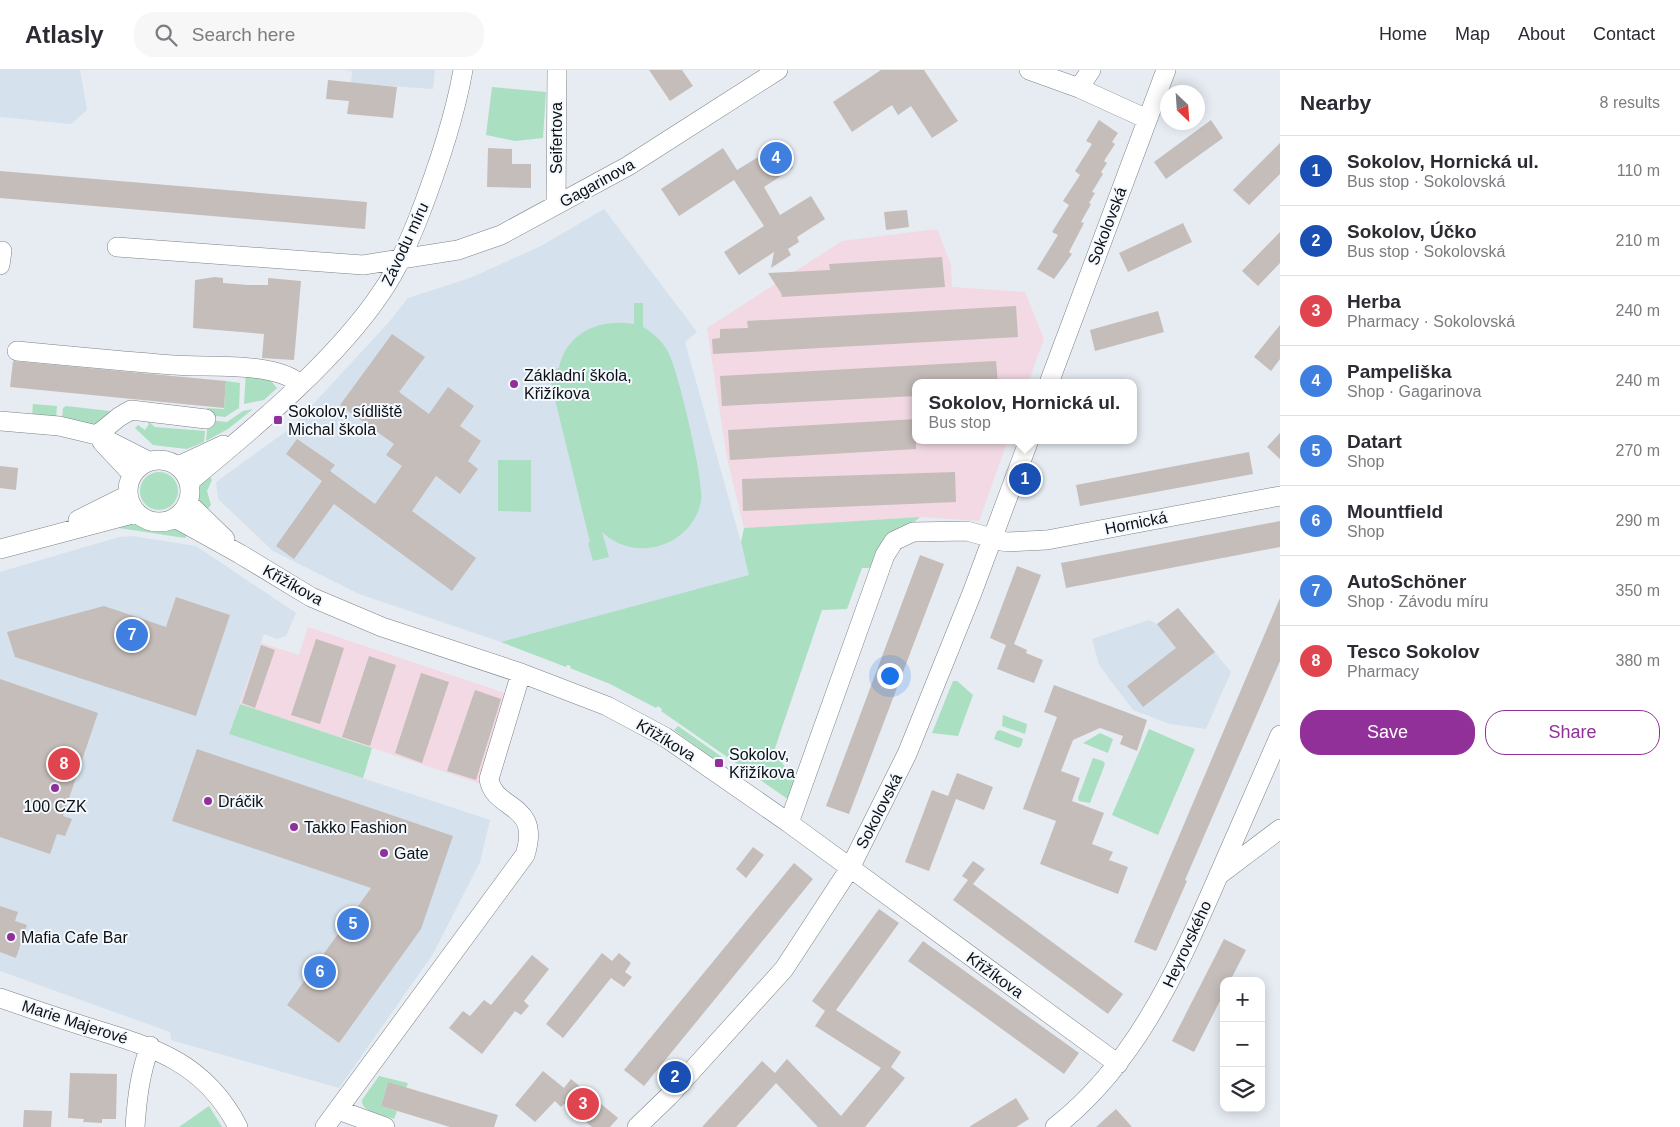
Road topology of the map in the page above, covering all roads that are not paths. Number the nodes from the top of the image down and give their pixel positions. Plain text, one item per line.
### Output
1 (463, 70) edge
2 (557, 70) edge
3 (778, 70) edge
4 (1029, 70) edge
5 (1091, 70) edge
6 (1166, 70) edge
7 (1079, 88) junction
8 (1147, 119) junction
9 (556, 205) junction
10 (117, 247) dead end
11 (400, 261) junction
12 (17, 351) dead end
13 (1050, 379) edge
14 (300, 384) junction
15 (206, 419) dead end
16 (0, 421) edge
17 (251, 430) junction
18 (96, 435) junction
19 (1027, 444) edge
20 (148, 462) junction
21 (178, 466) junction
22 (132, 474) junction
23 (189, 482) junction
24 (128, 494) junction
25 (1280, 496) edge
26 (188, 502) junction
27 (136, 513) junction
28 (175, 518) junction
29 (48, 535) junction
30 (992, 538) junction
31 (0, 549) edge
32 (240, 554) junction
33 (521, 673) junction
34 (1280, 735) edge
35 (789, 823) junction
36 (1280, 829) edge
37 (850, 868) junction
38 (1218, 876) junction
39 (0, 998) edge
40 (150, 1046) junction
41 (1118, 1064) junction
42 (338, 1110) junction
43 (135, 1127) edge
44 (238, 1127) edge
45 (324, 1127) edge
46 (385, 1127) edge
47 (637, 1127) edge
48 (1055, 1127) edge

1 - 11 street, Závodu míru
2 - 9 street, Seifertova
3 - 9 street, Gagarinova
4 - 7 street
5 - 7 street
6 - 8 street, Sokolovská
7 - 8 street
8 - 13 street, Sokolovská
9 - 11 street, Gagarinova
10 - 11 street, Gagarinova
11 - 14 street, Závodu míru
12 - 14 street
14 - 17 street, Závodu míru
15 - 18 street
16 - 18 street
17 - 21 street, Závodu míru
17 - 23 street, Závodu míru
18 - 20 street
18 - 22 street
19 - 30 street, Sokolovská
20 - 21 street
20 - 22 street
21 - 23 street
22 - 24 street
23 - 26 street
24 - 27 street
24 - 29 street
25 - 30 street, Hornická
26 - 28 street
26 - 32 street, Křižíkova
27 - 28 street
27 - 29 street
28 - 32 street, Křižíkova
29 - 31 street
30 - 35 street, Hornická
30 - 37 street, Sokolovská
32 - 33 street, Křižíkova
33 - 35 street, Křižíkova
33 - 42 street
34 - 38 street, Heyrovského
35 - 37 street, Křižíkova
36 - 38 street
37 - 41 street, Křižíkova
37 - 47 street, Sokolovská
38 - 41 street, Heyrovského
39 - 40 street, Marie Majerové
40 - 43 street, Marie Majerové
40 - 44 street, Marie Majerové
41 - 48 street, Heyrovského
42 - 45 street
42 - 46 street

